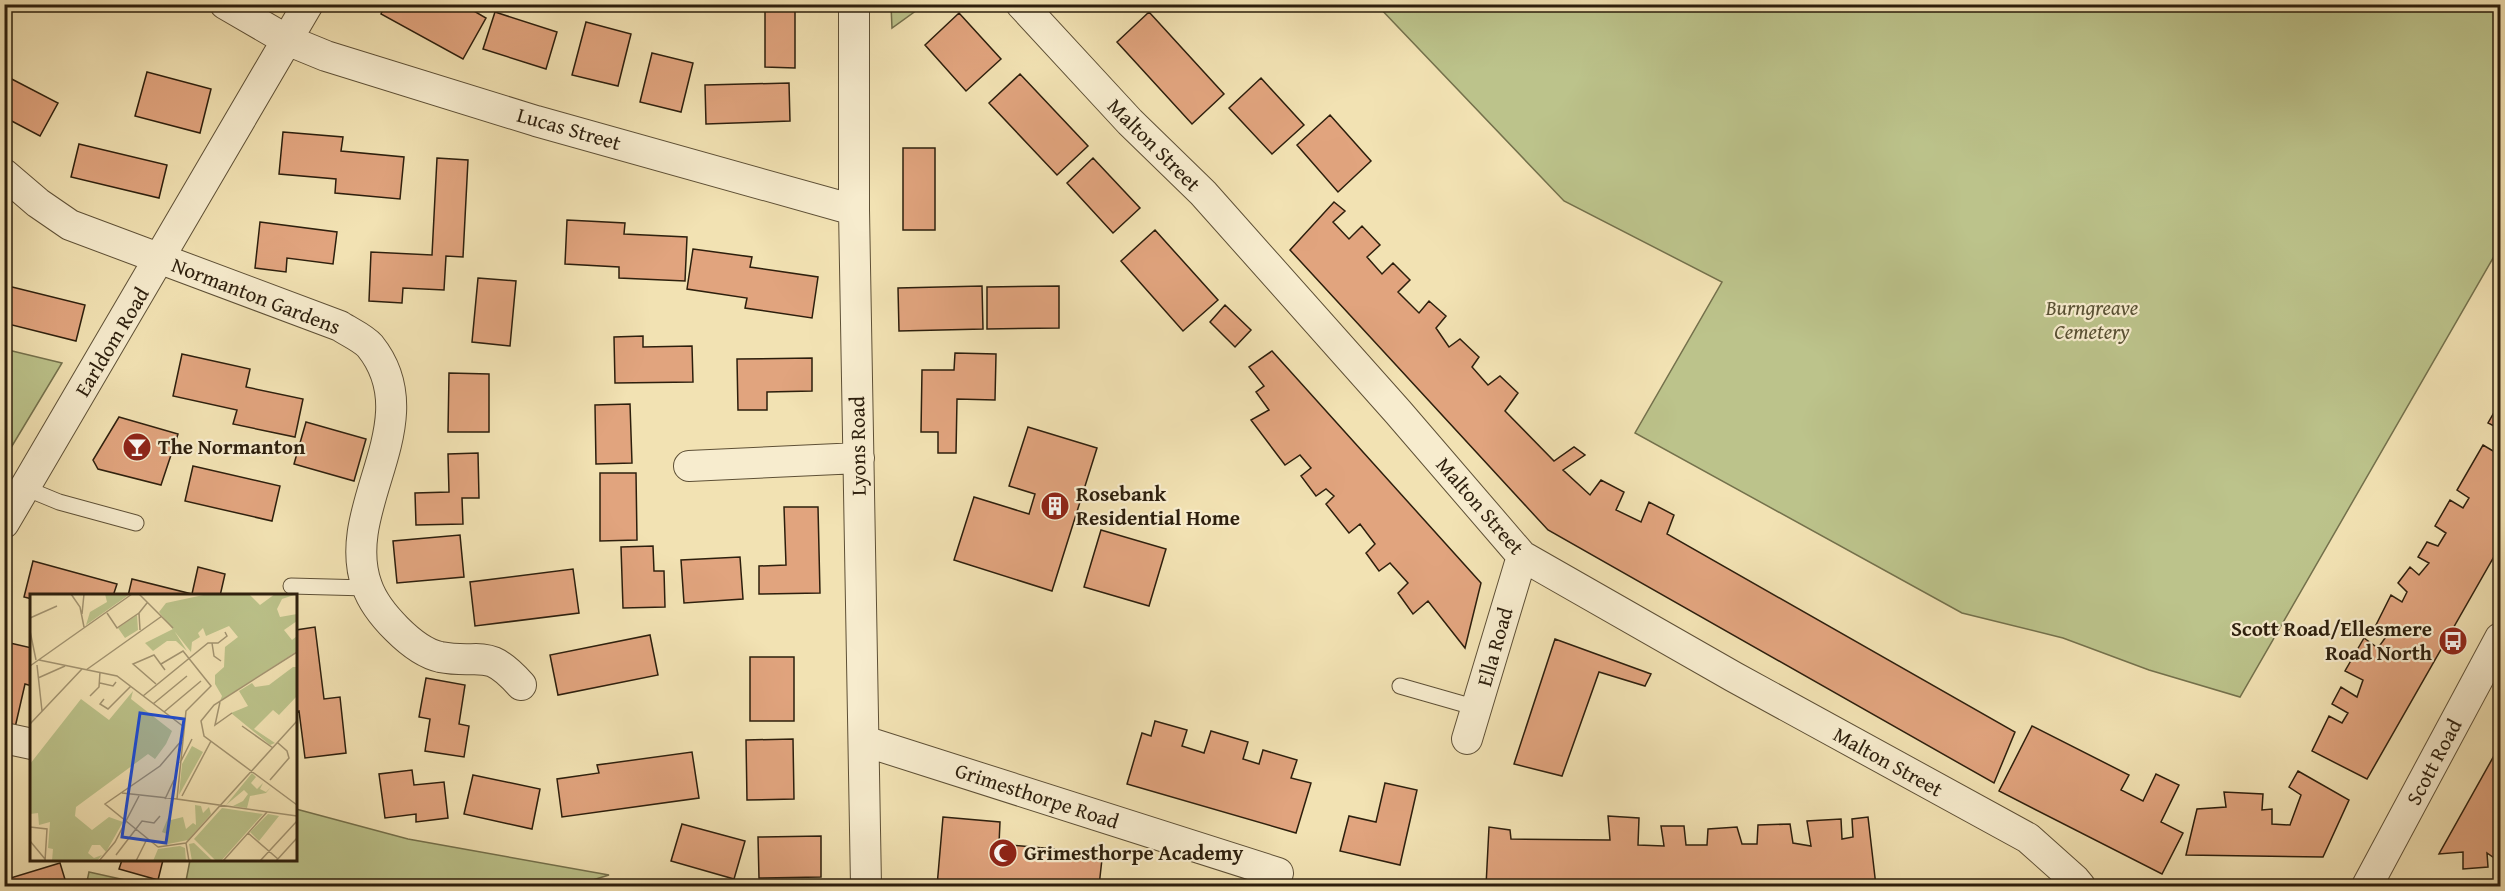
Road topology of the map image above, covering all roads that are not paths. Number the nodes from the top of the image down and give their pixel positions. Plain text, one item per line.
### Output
1 (225, 4) edge
2 (308, 4) edge
3 (854, 4) edge
4 (1021, 4) edge
5 (287, 40) junction
6 (4, 174) edge
7 (854, 210) junction
8 (160, 260) junction
9 (859, 458) junction
10 (689, 466) dead end
11 (15, 484) edge
12 (4, 523) edge
13 (136, 523) dead end
14 (1522, 556) junction
15 (291, 586) dead end
16 (367, 588) junction
17 (2500, 638) edge
18 (521, 686) dead end
19 (1400, 686) dead end
20 (1477, 708) junction
21 (4, 738) edge
22 (1467, 739) dead end
23 (864, 741) junction
24 (30, 744) edge
25 (1278, 873) dead end
26 (866, 886) edge
27 (2080, 886) edge
28 (2367, 886) edge

1 - 5 street, Lucas Street
2 - 5 street, Earldom Road
3 - 7 street, Lyons Road
4 - 14 street, Malton Street
5 - 7 street, Lucas Street
5 - 8 street, Earldom Road
6 - 8 street, Normanton Gardens
7 - 9 street, Lyons Road
8 - 11 street, Earldom Road
8 - 16 street, Normanton Gardens
9 - 10 street
9 - 23 street, Lyons Road
11 - 12 street, Earldom Road
11 - 13 lane
14 - 20 street, Ella Road
14 - 27 street, Malton Street
15 - 16 lane
16 - 18 street, Normanton Gardens
17 - 28 street, Scott Road
19 - 20 lane
20 - 22 street, Ella Road
21 - 24 street
23 - 25 street, Grimesthorpe Road
23 - 26 street, Lyons Road

